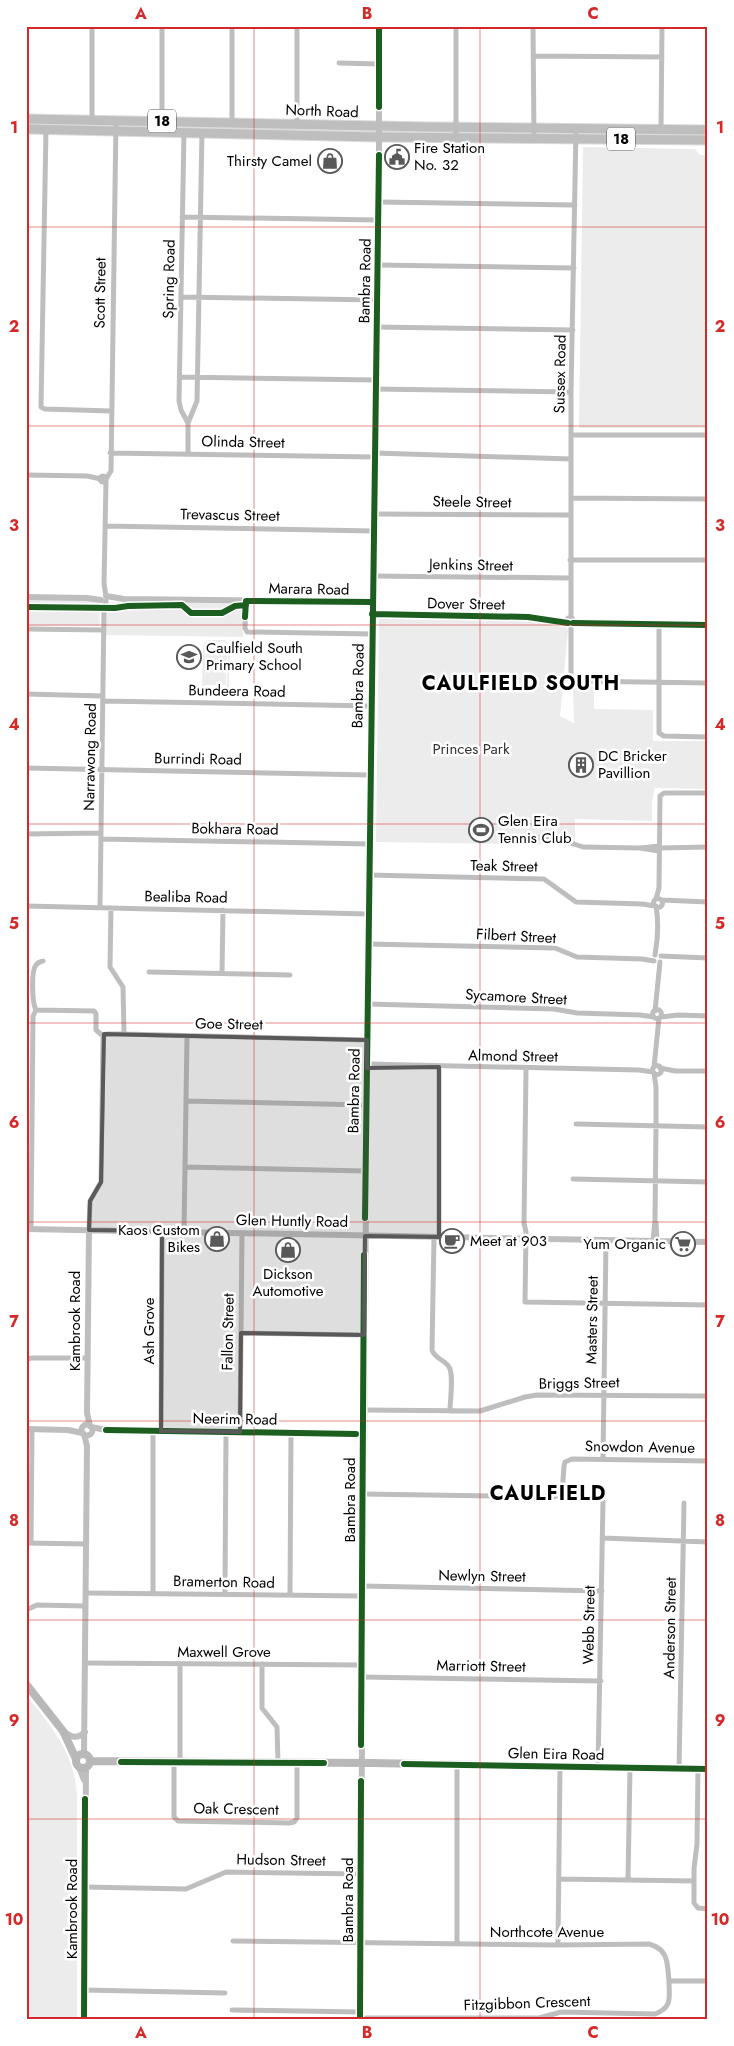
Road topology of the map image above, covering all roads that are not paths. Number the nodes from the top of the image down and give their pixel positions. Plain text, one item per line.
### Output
1 (92, 26) edge
2 (162, 26) edge
3 (232, 26) edge
4 (297, 26) edge
5 (379, 26) edge
6 (456, 26) edge
7 (532, 26) edge
8 (662, 26) edge
9 (533, 56) junction
10 (662, 56) junction
11 (339, 63) dead end
12 (379, 64) junction
13 (26, 119) edge
14 (92, 120) junction
15 (116, 120) junction
16 (162, 121) junction
17 (232, 123) junction
18 (297, 124) junction
19 (379, 126) junction
20 (421, 127) junction
21 (456, 127) junction
22 (26, 129) edge
23 (46, 129) junction
24 (661, 130) junction
25 (708, 130) edge
26 (116, 131) junction
27 (184, 132) junction
28 (202, 132) junction
29 (533, 133) junction
30 (576, 134) junction
31 (297, 135) junction
32 (379, 137) junction
33 (420, 137) junction
34 (456, 137) junction
35 (708, 140) edge
36 (378, 202) junction
37 (575, 205) junction
38 (182, 217) junction
39 (200, 217) junction
40 (378, 220) junction
41 (377, 265) junction
42 (574, 268) junction
43 (181, 297) junction
44 (199, 297) junction
45 (377, 300) junction
46 (376, 327) junction
47 (573, 330) junction
48 (180, 377) junction
49 (198, 378) junction
50 (376, 380) junction
51 (375, 390) junction
52 (572, 392) junction
53 (111, 411) junction
54 (188, 424) junction
55 (572, 435) junction
56 (708, 435) edge
57 (110, 453) junction
58 (188, 454) junction
59 (374, 455) junction
60 (571, 459) junction
61 (26, 475) edge
62 (104, 479) junction
63 (571, 498) junction
64 (708, 498) edge
65 (374, 514) junction
66 (571, 515) junction
67 (104, 526) junction
68 (373, 530) junction
69 (570, 560) junction
70 (708, 560) edge
71 (372, 576) junction
72 (570, 578) junction
73 (26, 597) edge
74 (104, 599) junction
75 (246, 601) junction
76 (372, 602) junction
77 (372, 614) junction
78 (570, 621) junction
79 (659, 624) junction
80 (708, 625) edge
81 (26, 629) edge
82 (103, 630) junction
83 (372, 634) junction
84 (659, 682) junction
85 (708, 683) edge
86 (26, 694) edge
87 (103, 698) junction
88 (371, 706) junction
89 (708, 737) edge
90 (26, 768) edge
91 (102, 770) junction
92 (370, 775) junction
93 (708, 793) edge
94 (26, 834) edge
95 (101, 836) junction
96 (509, 837) dead end
97 (369, 844) junction
98 (659, 847) junction
99 (708, 847) edge
100 (368, 876) junction
101 (708, 902) edge
102 (658, 903) junction
103 (26, 906) edge
104 (100, 907) junction
105 (111, 908) junction
106 (223, 910) junction
107 (368, 912) junction
108 (367, 945) junction
109 (658, 958) junction
110 (708, 958) edge
111 (42, 960) dead end
112 (150, 972) dead end
113 (222, 973) junction
114 (290, 975) dead end
115 (367, 1006) junction
116 (36, 1010) junction
117 (657, 1015) junction
118 (708, 1016) edge
119 (124, 1034) junction
120 (103, 1036) junction
121 (186, 1036) junction
122 (367, 1040) junction
123 (367, 1066) junction
124 (439, 1067) junction
125 (526, 1068) junction
126 (656, 1070) junction
127 (708, 1071) edge
128 (26, 1098) edge
129 (33, 1098) junction
130 (186, 1102) junction
131 (366, 1105) junction
132 (576, 1124) dead end
133 (656, 1126) junction
134 (708, 1126) edge
135 (185, 1167) junction
136 (365, 1170) junction
137 (573, 1179) dead end
138 (656, 1181) junction
139 (708, 1182) edge
140 (29, 1229) edge
141 (88, 1230) junction
142 (162, 1231) junction
143 (184, 1232) junction
144 (242, 1233) junction
145 (364, 1236) junction
146 (436, 1237) junction
147 (524, 1239) junction
148 (606, 1240) junction
149 (655, 1241) junction
150 (708, 1242) edge
151 (605, 1303) junction
152 (708, 1305) edge
153 (241, 1333) junction
154 (364, 1335) junction
155 (88, 1358) junction
156 (26, 1360) edge
157 (603, 1396) junction
158 (708, 1396) edge
159 (363, 1410) junction
160 (450, 1411) junction
161 (29, 1429) edge
162 (87, 1430) junction
163 (153, 1431) junction
164 (161, 1431) junction
165 (226, 1432) junction
166 (240, 1432) junction
167 (290, 1432) junction
168 (363, 1434) junction
169 (603, 1459) junction
170 (708, 1461) edge
171 (363, 1494) junction
172 (603, 1500) dead end
173 (684, 1503) dead end
174 (602, 1540) junction
175 (684, 1541) junction
176 (708, 1542) edge
177 (29, 1543) edge
178 (86, 1544) junction
179 (362, 1586) junction
180 (602, 1591) junction
181 (86, 1593) junction
182 (153, 1593) junction
183 (225, 1594) junction
184 (290, 1595) junction
185 (362, 1596) junction
186 (86, 1606) junction
187 (26, 1610) edge
188 (86, 1663) junction
189 (180, 1664) junction
190 (262, 1664) junction
191 (362, 1665) junction
192 (362, 1677) junction
193 (601, 1680) junction
194 (26, 1684) edge
195 (63, 1730) junction
196 (85, 1732) junction
197 (83, 1760) junction
198 (177, 1762) junction
199 (278, 1763) junction
200 (297, 1763) junction
201 (361, 1763) junction
202 (457, 1765) junction
203 (560, 1767) junction
204 (600, 1767) junction
205 (630, 1768) junction
206 (681, 1769) junction
207 (698, 1769) junction
208 (708, 1769) edge
209 (360, 1874) junction
210 (559, 1879) junction
211 (628, 1880) junction
212 (694, 1881) junction
213 (85, 1887) junction
214 (708, 1908) edge
215 (233, 1941) dead end
216 (360, 1943) junction
217 (457, 1944) junction
218 (558, 1946) junction
219 (669, 1981) junction
220 (708, 1982) edge
221 (84, 1990) junction
222 (225, 1993) dead end
223 (232, 2010) dead end
224 (360, 2016) edge
225 (491, 2019) edge
226 (84, 2020) edge

1 - 14 street
2 - 16 street
3 - 17 street
4 - 18 street
5 - 12 street, Bambra Road
6 - 21 street
7 - 9 street
8 - 10 street
9 - 10 street
9 - 29 street
10 - 24 street
11 - 12 street
12 - 19 street, Bambra Road
13 - 14 highway, North Road / 18
14 - 15 highway, North Road / 18
15 - 16 highway, North Road / 18
15 - 26 street, Scott Street
16 - 17 highway, North Road / 18
17 - 18 highway, North Road / 18
18 - 19 highway, North Road / 18
18 - 31 street
19 - 20 highway, North Road / 18
19 - 32 street, Bambra Road
20 - 21 highway, North Road / 18
20 - 33 highway
21 - 29 highway, North Road / 18
21 - 34 street
22 - 23 highway, North Road / 18
23 - 26 highway, North Road / 18
23 - 53 street
24 - 25 highway, North Road / 18
24 - 30 highway, North Road / 18
26 - 27 highway, North Road / 18
26 - 53 street, Scott Street
27 - 28 highway, North Road / 18
27 - 38 street, Spring Road
28 - 31 highway, North Road / 18
28 - 39 street, Spring Road
29 - 30 highway, North Road / 18
29 - 34 highway, North Road / 18
30 - 35 highway, North Road / 18
30 - 37 street, Sussex Road
31 - 32 highway, North Road / 18
32 - 33 highway, North Road / 18
32 - 36 street, Bambra Road
33 - 34 highway, North Road / 18
36 - 37 street
36 - 40 street, Bambra Road
37 - 42 street, Sussex Road
38 - 39 street
38 - 43 street, Spring Road
39 - 40 street
39 - 44 street, Spring Road
40 - 41 street, Bambra Road
41 - 42 street
41 - 45 street, Bambra Road
42 - 47 street, Sussex Road
43 - 44 street
43 - 48 street, Spring Road
44 - 45 street
44 - 49 street, Spring Road
45 - 46 street, Bambra Road
46 - 47 street
46 - 50 street, Bambra Road
47 - 52 street, Sussex Road
48 - 49 street
48 - 54 street, Spring Road
49 - 50 street
49 - 54 street, Spring Road
50 - 51 street, Bambra Road
51 - 52 street
51 - 59 street, Bambra Road
52 - 55 street, Sussex Road
53 - 57 street, Scott Street
54 - 58 street, Spring Road
55 - 56 street
55 - 60 street, Sussex Road
57 - 58 street, Olinda Street
57 - 62 street, Scott Street
58 - 59 street, Olinda Street
59 - 60 street, Olinda Street
59 - 65 street, Bambra Road
60 - 63 street, Sussex Road
61 - 62 street
62 - 67 street, Narrawong Road
63 - 64 street
63 - 66 street, Sussex Road
65 - 66 street, Steele Street
65 - 68 street, Bambra Road
66 - 69 street, Sussex Road
67 - 68 street, Trevascus Street
67 - 74 street, Narrawong Road
68 - 71 street, Bambra Road
69 - 70 street
69 - 72 street, Sussex Road
71 - 72 street, Jenkins Street
71 - 76 street, Bambra Road
72 - 78 street, Sussex Road
73 - 74 street, Marara Road
74 - 75 street, Marara Road
74 - 82 street, Narrawong Road
75 - 76 street, Marara Road
75 - 83 street
76 - 77 street, Bambra Road
77 - 78 street, Dover Street
77 - 83 street, Bambra Road
78 - 79 street, Dover Street
78 - 84 street, Sussex Road
79 - 80 street, Dover Street
79 - 84 street
81 - 82 street
82 - 87 street, Narrawong Road
83 - 88 street, Bambra Road
84 - 85 street
84 - 89 street
86 - 87 street, Bundeera Road
87 - 88 street, Bundeera Road
87 - 91 street, Narrawong Road
88 - 92 street, Bambra Road
90 - 91 street, Burrindi Road
91 - 92 street, Burrindi Road
91 - 95 street, Narrawong Road
92 - 97 street, Bambra Road
93 - 98 street
94 - 95 street, Bokhara Road
95 - 97 street, Bokhara Road
95 - 104 street, Narrawong Road
96 - 98 street
97 - 100 street, Bambra Road
98 - 99 street
98 - 102 street
100 - 102 street, Teak Street
100 - 107 street, Bambra Road
101 - 102 street, Teak Street
102 - 109 street
103 - 104 street, Bealiba Road
104 - 105 street, Bealiba Road
105 - 106 street, Bealiba Road
105 - 119 street
106 - 107 street, Bealiba Road
106 - 113 street
107 - 108 street, Bambra Road
108 - 109 street, Filbert Street
108 - 115 street, Bambra Road
109 - 110 street, Filbert Street
109 - 117 street
111 - 116 street
112 - 113 street
113 - 114 street
115 - 117 street, Sycamore Street
115 - 122 street, Bambra Road
116 - 120 street
116 - 129 street
117 - 118 street, Sycamore Street
117 - 126 street
119 - 120 street, Goe Street
119 - 121 street, Goe Street
120 - 141 street
121 - 122 street, Goe Street
121 - 130 street
122 - 123 street, Bambra Road
123 - 124 street, Almond Street
123 - 131 street, Bambra Road
124 - 125 street, Almond Street
124 - 146 street
125 - 126 street, Almond Street
125 - 147 street
126 - 127 street, Almond Street
126 - 133 street
128 - 129 street
129 - 140 street
130 - 131 street
130 - 135 street
131 - 136 street, Bambra Road
132 - 133 street
133 - 134 street
133 - 138 street
135 - 136 street
135 - 143 street
136 - 145 street, Bambra Road
137 - 138 street
138 - 139 street
138 - 149 street
140 - 141 street, Glen Huntly Road
141 - 142 street, Glen Huntly Road
141 - 155 street, Kambrook Road
142 - 143 street, Glen Huntly Road
142 - 164 street, Ash Grove
143 - 144 street, Glen Huntly Road
144 - 145 street, Glen Huntly Road
144 - 153 street, Fallon Street
145 - 146 street, Glen Huntly Road
145 - 154 street, Bambra Road
146 - 147 street, Glen Huntly Road
146 - 160 street
147 - 148 street, Glen Huntly Road
147 - 151 street
148 - 149 street, Glen Huntly Road
148 - 151 street, Masters Street
149 - 150 street, Glen Huntly Road
151 - 152 street
151 - 157 street, Masters Street
153 - 154 street
153 - 166 street, Fallon Street
154 - 159 street, Bambra Road
155 - 156 street
155 - 162 street, Kambrook Road
157 - 158 street, Briggs Street
157 - 160 street, Briggs Street
157 - 169 street, Masters Street
159 - 160 street, Briggs Street
159 - 168 street, Bambra Road
161 - 162 street, Neerim Road
161 - 177 street
162 - 163 street, Neerim Road
162 - 178 street, Kambrook Road
163 - 164 street, Neerim Road
163 - 182 street
164 - 165 street, Neerim Road
165 - 166 street, Neerim Road
165 - 183 street
166 - 167 street, Neerim Road
167 - 168 street, Neerim Road
167 - 184 street
168 - 171 street, Bambra Road
169 - 170 street, Snowdon Avenue
169 - 171 street, Snowdon Avenue
171 - 179 street, Bambra Road
172 - 174 street, Webb Street
173 - 175 street, Anderson Street
174 - 175 street
174 - 180 street, Webb Street
175 - 176 street
175 - 206 street, Anderson Street
177 - 178 street
178 - 181 street, Kambrook Road
179 - 180 street, Newlyn Street
179 - 185 street, Bambra Road
180 - 193 street, Webb Street
181 - 182 street, Bramerton Road
181 - 186 street, Kambrook Road
182 - 183 street, Bramerton Road
183 - 184 street, Bramerton Road
184 - 185 street, Bramerton Road
185 - 191 street, Bambra Road
186 - 187 street
186 - 188 street, Kambrook Road
188 - 189 street, Maxwell Grove
188 - 196 street, Kambrook Road
189 - 190 street, Maxwell Grove
189 - 198 street
190 - 191 street, Maxwell Grove
190 - 199 street
191 - 192 street, Bambra Road
192 - 193 street, Marriott Street
192 - 201 street, Bambra Road
193 - 204 street, Webb Street
194 - 195 main road
195 - 196 street
195 - 197 main road
196 - 197 street, Kambrook Road
197 - 198 main road, Glen Eira Road
197 - 213 street, Kambrook Road
198 - 199 main road, Glen Eira Road
198 - 200 street, Oak Crescent
199 - 200 main road, Glen Eira Road
200 - 201 main road, Glen Eira Road
201 - 202 main road, Glen Eira Road
201 - 209 street, Bambra Road
202 - 203 main road, Glen Eira Road
202 - 217 street
203 - 204 main road, Glen Eira Road
203 - 210 street
204 - 205 main road, Glen Eira Road
205 - 206 main road, Glen Eira Road
205 - 211 street
206 - 207 main road, Glen Eira Road
207 - 208 main road, Glen Eira Road
207 - 212 street
209 - 213 street, Hudson Street
209 - 216 street, Bambra Road
210 - 211 street
210 - 218 street
211 - 212 street
212 - 214 street
213 - 221 street, Kambrook Road
215 - 216 street, Northcote Avenue
216 - 217 street, Northcote Avenue
216 - 224 street, Bambra Road
217 - 218 street, Northcote Avenue
218 - 219 street, Northcote Avenue
219 - 220 street
219 - 225 street, Fitzgibbon Crescent
221 - 222 street
221 - 226 street, Kambrook Road
223 - 224 street, Fitzgibbon Crescent
224 - 225 street, Fitzgibbon Crescent

